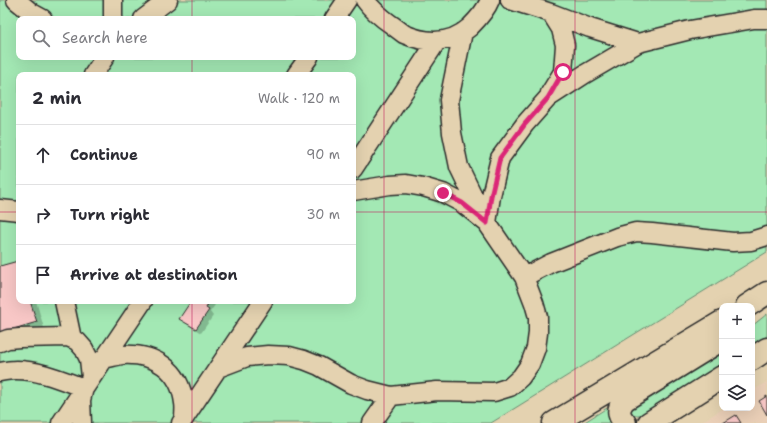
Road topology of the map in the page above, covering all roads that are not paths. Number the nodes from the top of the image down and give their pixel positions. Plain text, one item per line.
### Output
1 (16, 0) edge
2 (113, 0) edge
3 (168, 0) edge
4 (347, 0) edge
5 (365, 0) edge
6 (490, 0) edge
7 (510, 0) edge
8 (552, 12) junction
9 (38, 16) edge
10 (113, 16) edge
11 (147, 16) edge
12 (336, 16) edge
13 (767, 19) edge
14 (463, 32) junction
15 (437, 41) junction
16 (638, 43) junction
17 (103, 60) edge
18 (307, 60) edge
19 (95, 72) edge
20 (298, 72) edge
21 (548, 98) junction
22 (356, 164) edge
23 (356, 191) edge
24 (0, 209) edge
25 (16, 211) edge
26 (487, 223) junction
27 (767, 236) edge
28 (524, 277) junction
29 (65, 304) edge
30 (141, 304) edge
31 (261, 304) edge
32 (719, 324) edge
33 (72, 339) junction
34 (719, 341) edge
35 (0, 342) edge
36 (767, 349) edge
37 (755, 356) edge
38 (103, 359) junction
39 (218, 368) junction
40 (0, 372) edge
41 (719, 379) edge
42 (88, 382) junction
43 (391, 396) junction
44 (182, 421) edge
45 (61, 423) edge
46 (82, 423) edge
47 (372, 423) edge
48 (554, 423) edge
49 (624, 423) edge
50 (649, 423) edge

1 - 9 lane
2 - 10 lane
3 - 11 lane
4 - 12 lane
5 - 15 lane
6 - 14 lane
7 - 8 lane
8 - 16 lane
8 - 21 lane
13 - 16 lane
14 - 15 lane
14 - 26 lane
15 - 22 lane
16 - 21 lane
17 - 19 lane
18 - 20 lane
21 - 26 lane
23 - 26 lane
24 - 25 lane
26 - 28 lane
27 - 28 lane
28 - 43 lane
29 - 33 lane
30 - 38 lane
31 - 39 lane
32 - 48 main road
33 - 35 lane
33 - 42 lane
34 - 49 main road
36 - 37 main road
38 - 42 lane
38 - 44 lane
39 - 43 lane
39 - 44 lane
40 - 42 lane
41 - 50 main road
42 - 45 lane
42 - 46 lane
43 - 47 lane

